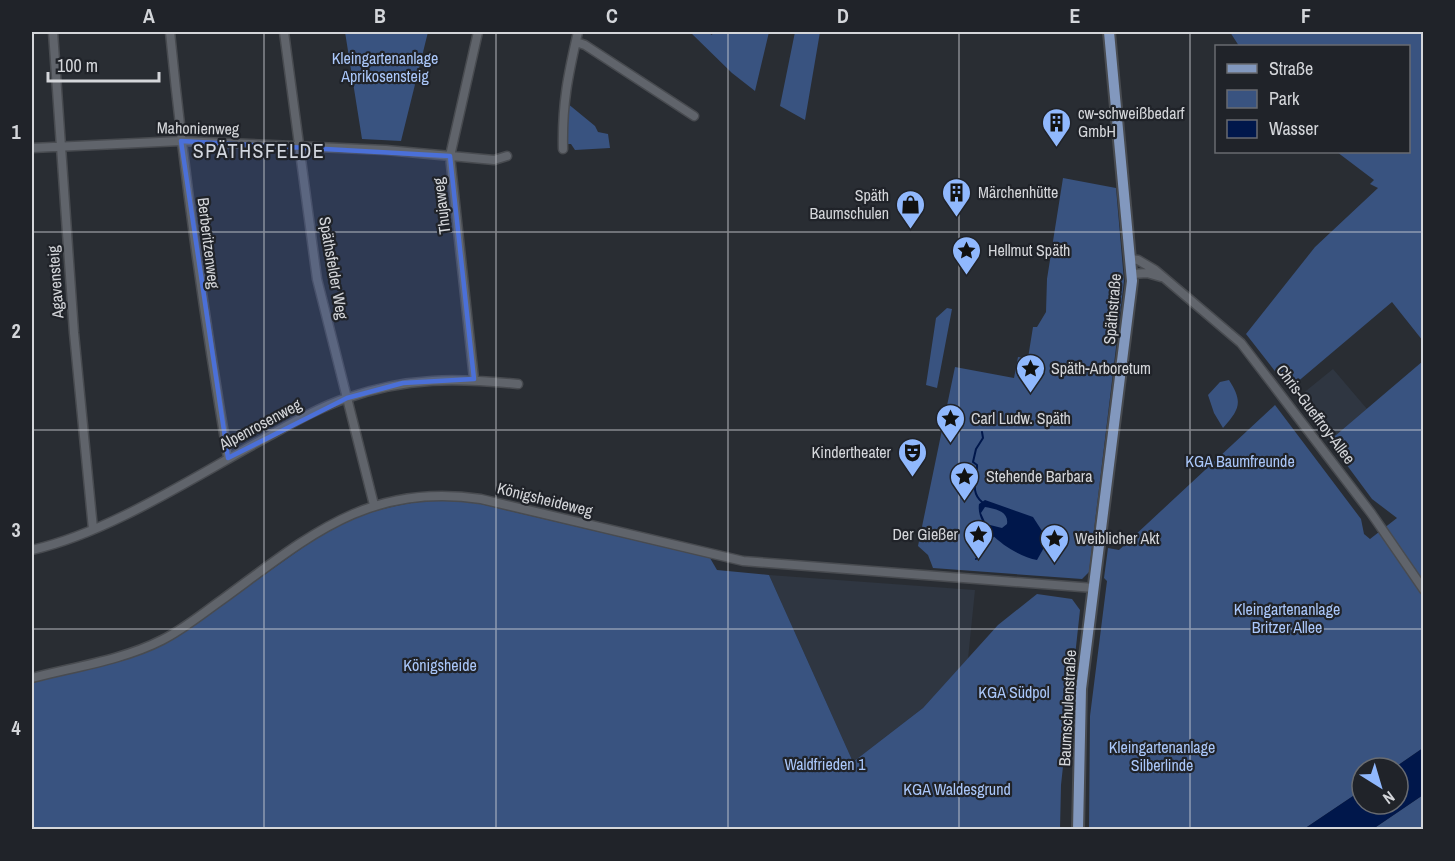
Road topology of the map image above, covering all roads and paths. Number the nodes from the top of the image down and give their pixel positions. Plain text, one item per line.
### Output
1 (53, 32) edge
2 (170, 32) edge
3 (284, 32) edge
4 (478, 32) edge
5 (578, 32) edge
6 (1109, 32) edge
7 (576, 42) junction
8 (694, 116) dead end
9 (181, 141) junction
10 (300, 145) junction
11 (60, 147) junction
12 (32, 148) edge
13 (563, 149) dead end
14 (450, 156) junction
15 (507, 156) dead end
16 (1131, 259) junction
17 (1132, 274) junction
18 (1163, 277) junction
19 (474, 379) junction
20 (518, 384) dead end
21 (347, 398) junction
22 (228, 458) junction
23 (374, 505) junction
24 (93, 529) junction
25 (32, 550) edge
26 (1094, 588) junction
27 (1424, 590) edge
28 (32, 678) edge
29 (1078, 830) edge

1 - 11 street, Agavensteig
2 - 9 street, Berberitzenweg
3 - 10 street, Späthsfelder Weg
4 - 14 street, Thujaweg
5 - 7 street
6 - 16 main road, Späthstraße
7 - 8 street
7 - 13 street
9 - 10 street, Mahonienweg
9 - 11 street, Mahonienweg
9 - 22 street, Berberitzenweg
10 - 14 street, Mahonienweg
10 - 21 street, Späthsfelder Weg
11 - 12 street, Mahonienweg
11 - 24 street, Agavensteig
14 - 15 street, Mahonienweg
14 - 19 street, Thujaweg
16 - 17 main road, Späthstraße
16 - 18 street, Chris-Gueffroy-Allee
17 - 18 street
17 - 26 main road, Späthstraße
18 - 27 street, Chris-Gueffroy-Allee
19 - 20 street, Alpenrosenweg
19 - 21 street, Alpenrosenweg
21 - 22 street, Alpenrosenweg
21 - 23 street, Späthsfelder Weg
22 - 24 street, Alpenrosenweg
23 - 26 street, Königsheideweg
23 - 28 street, Königsheideweg
24 - 25 street, Alpenrosenweg
26 - 29 main road, Baumschulenstraße

